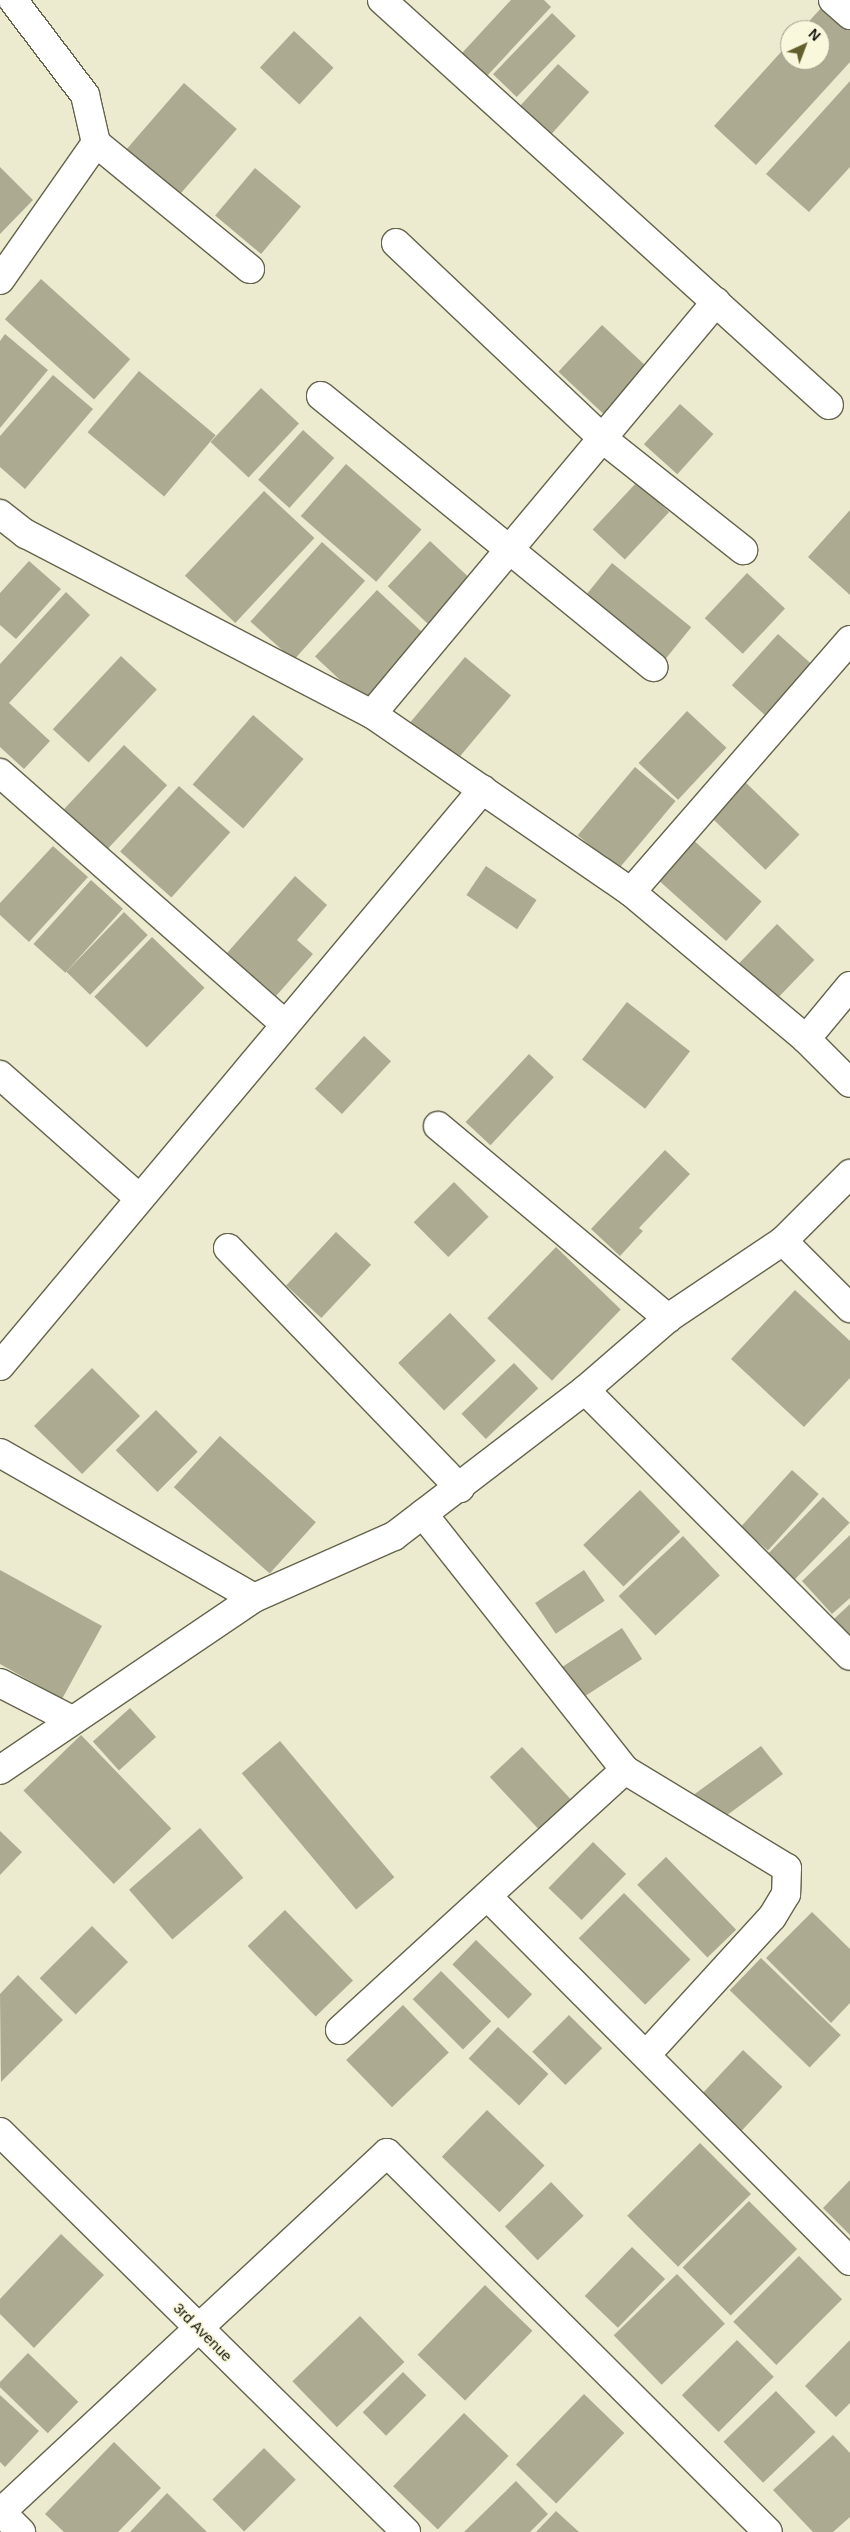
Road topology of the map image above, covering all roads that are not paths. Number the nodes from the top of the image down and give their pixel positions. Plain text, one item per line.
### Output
1 (13, 0) edge
2 (382, 0) edge
3 (833, 0) edge
4 (850, 15) edge
5 (96, 143) junction
6 (396, 243) dead end
7 (250, 268) dead end
8 (0, 280) edge
9 (716, 302) junction
10 (321, 396) dead end
11 (829, 405) dead end
12 (603, 439) junction
13 (0, 514) edge
14 (510, 550) junction
15 (743, 550) dead end
16 (850, 640) edge
17 (653, 667) dead end
18 (372, 714) junction
19 (0, 773) edge
20 (483, 789) junction
21 (631, 892) junction
22 (850, 986) edge
23 (285, 1024) junction
24 (806, 1039) junction
25 (0, 1075) edge
26 (850, 1083) edge
27 (438, 1126) dead end
28 (850, 1174) edge
29 (138, 1197) junction
30 (782, 1241) junction
31 (228, 1248) dead end
32 (850, 1308) edge
33 (668, 1318) junction
34 (0, 1366) edge
35 (584, 1390) junction
36 (0, 1453) edge
37 (460, 1488) junction
38 (423, 1514) junction
39 (254, 1598) junction
40 (850, 1656) edge
41 (0, 1683) edge
42 (70, 1719) junction
43 (0, 1770) edge
44 (625, 1770) junction
45 (489, 1898) junction
46 (340, 2030) dead end
47 (646, 2055) junction
48 (0, 2132) edge
49 (850, 2261) edge
50 (200, 2329) junction
51 (1, 2512) edge
52 (21, 2532) edge
53 (406, 2532) edge
54 (768, 2532) edge

1 - 5 street
2 - 9 street
3 - 4 street
5 - 7 street
5 - 8 street
6 - 12 street
9 - 11 street
9 - 12 street
10 - 14 street
12 - 14 street
12 - 15 street
13 - 18 street
14 - 17 street
14 - 18 street
16 - 21 street
18 - 20 street
19 - 23 street
20 - 21 street
20 - 23 street
21 - 24 street
22 - 24 street
23 - 29 street
24 - 26 street
25 - 29 street
27 - 33 street
28 - 30 street
29 - 34 street
30 - 32 street
30 - 33 street
31 - 37 street
33 - 35 street
35 - 37 street
35 - 40 street
36 - 39 street
37 - 38 street
38 - 39 street
38 - 44 street
39 - 42 street
41 - 42 street
42 - 43 street
44 - 45 street
44 - 47 street
45 - 46 street
45 - 47 street
47 - 49 street
48 - 50 street, 3rd Avenue
50 - 51 street
50 - 53 street, 3rd Avenue
50 - 54 street
51 - 52 street

